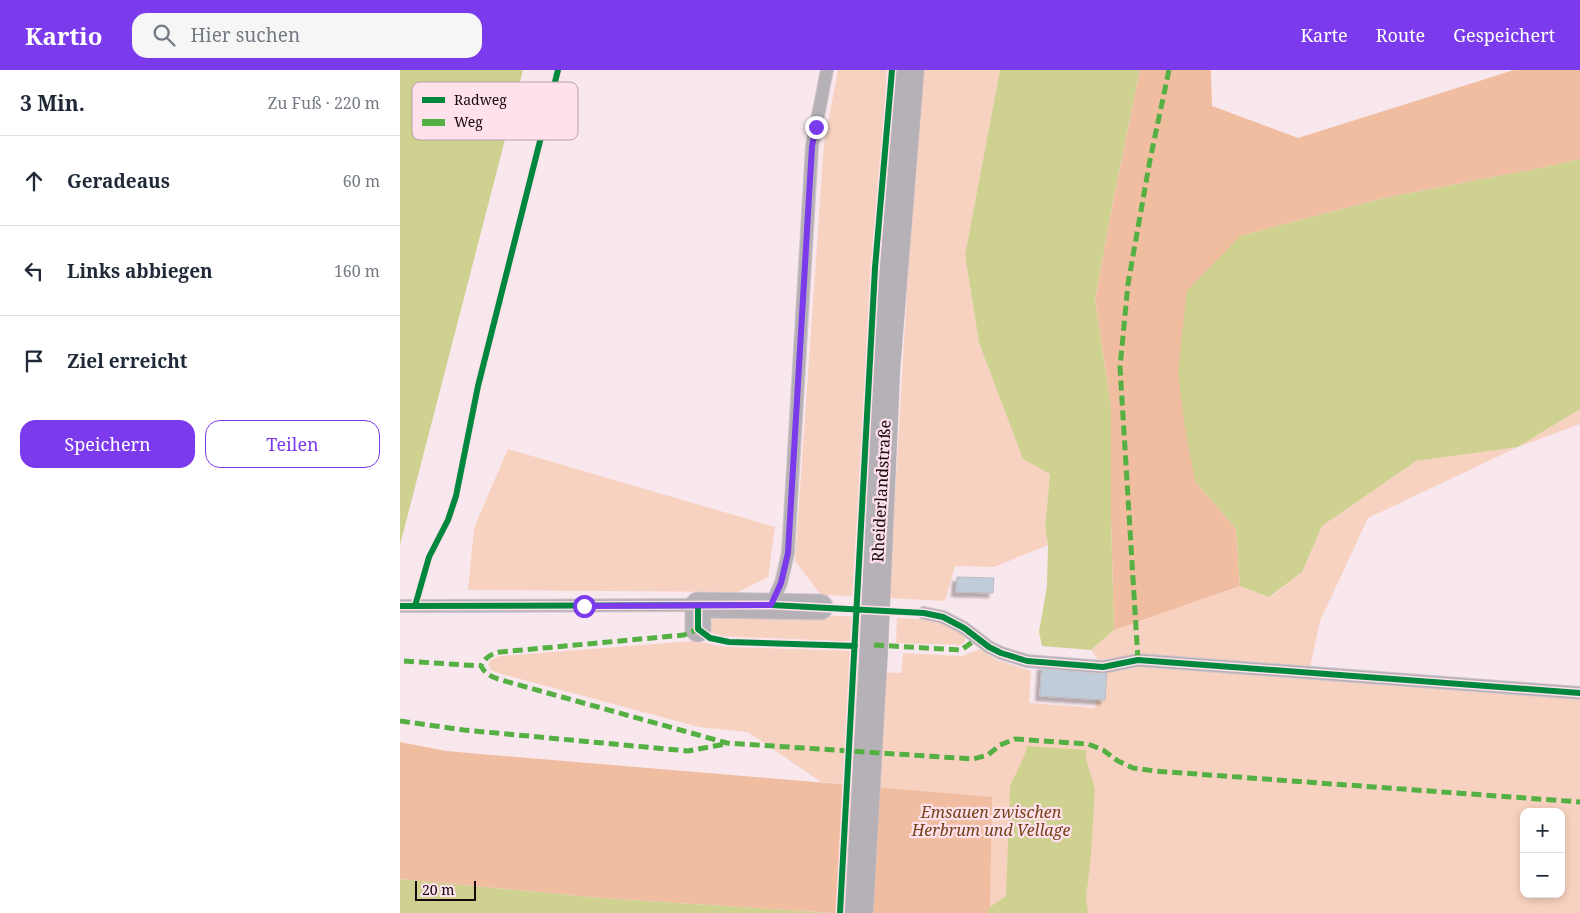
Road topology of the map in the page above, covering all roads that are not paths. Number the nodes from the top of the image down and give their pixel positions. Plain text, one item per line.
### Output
1 (827, 70) edge
2 (910, 70) edge
3 (771, 605) junction
4 (400, 606) edge
5 (820, 607) dead end
6 (924, 613) dead end
7 (698, 617) joint
8 (1580, 693) edge
9 (859, 913) edge

1 - 3 lane
2 - 9 main road, Rheiderlandstraße
3 - 5 street
3 - 7 street
4 - 7 lane
6 - 8 lane

